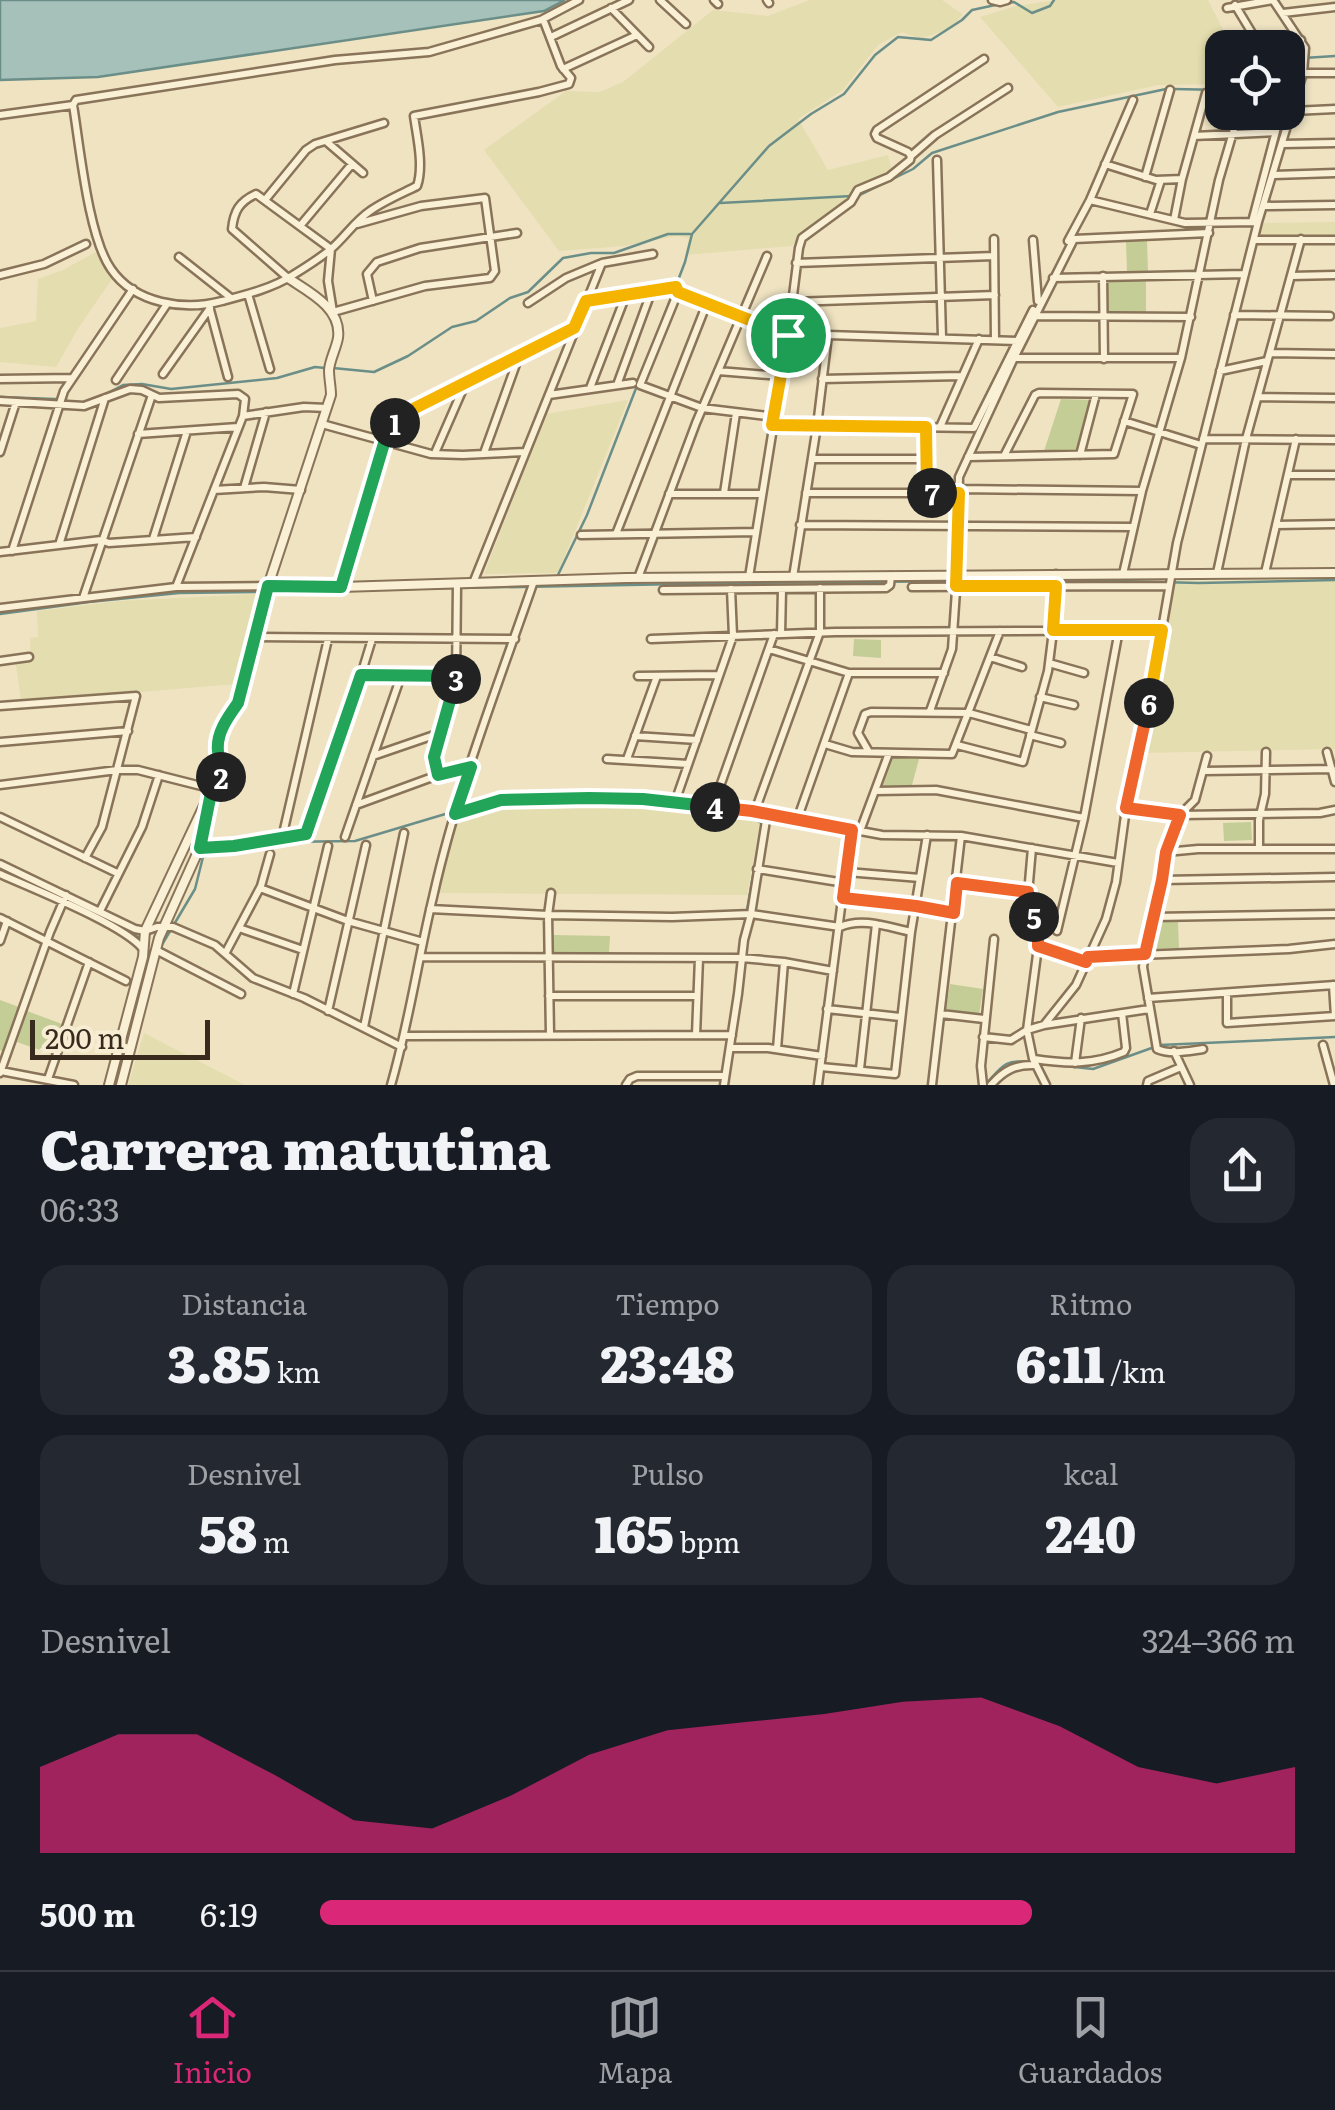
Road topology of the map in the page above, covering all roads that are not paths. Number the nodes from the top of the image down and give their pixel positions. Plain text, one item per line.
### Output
1 (580, 0) edge
2 (629, 0) edge
3 (660, 0) edge
4 (992, 0) edge
5 (1007, 0) edge
6 (1273, 0) edge
7 (1335, 7) edge
8 (611, 8) junction
9 (1283, 13) junction
10 (543, 19) junction
11 (686, 24) dead end
12 (1248, 30) edge
13 (1294, 30) edge
14 (637, 35) junction
15 (550, 37) junction
16 (649, 47) dead end
17 (984, 59) dead end
18 (564, 69) junction
19 (1335, 72) edge
20 (1305, 73) edge
21 (1008, 88) dead end
22 (1170, 90) dead end
23 (1205, 97) edge
24 (1133, 100) dead end
25 (73, 105) junction
26 (1305, 110) edge
27 (1335, 110) edge
28 (0, 115) edge
29 (384, 123) dead end
30 (1234, 130) edge
31 (1288, 130) edge
32 (1275, 132) joint
33 (1233, 134) junction
34 (1194, 136) junction
35 (326, 141) junction
36 (1335, 143) edge
37 (1283, 144) junction
38 (912, 156) junction
39 (936, 160) dead end
40 (352, 164) junction
41 (1105, 164) junction
42 (363, 173) dead end
43 (1335, 173) edge
44 (1274, 175) junction
45 (1145, 177) junction
46 (1182, 178) junction
47 (1161, 180) junction
48 (265, 200) junction
49 (1090, 200) junction
50 (1335, 205) edge
51 (1263, 206) junction
52 (1150, 214) junction
53 (1174, 220) junction
54 (1255, 222) junction
55 (1211, 224) junction
56 (355, 225) junction
57 (300, 226) junction
58 (517, 233) dead end
59 (1209, 233) junction
60 (490, 238) junction
61 (1301, 239) junction
62 (994, 240) dead end
63 (1033, 240) dead end
64 (1254, 240) junction
65 (1335, 240) edge
66 (86, 244) dead end
67 (331, 249) junction
68 (653, 254) dead end
69 (767, 256) dead end
70 (994, 256) junction
71 (179, 257) dead end
72 (940, 258) junction
73 (602, 263) junction
74 (796, 263) junction
75 (0, 274) edge
76 (1245, 274) junction
77 (1200, 275) junction
78 (1335, 275) edge
79 (1103, 276) junction
80 (1291, 276) junction
81 (288, 278) junction
82 (1053, 278) junction
83 (132, 289) junction
84 (652, 290) junction
85 (678, 292) junction
86 (248, 294) junction
87 (627, 294) junction
88 (995, 295) junction
89 (942, 297) junction
90 (232, 298) junction
91 (373, 301) junction
92 (586, 301) junction
93 (1038, 301) junction
94 (793, 302) junction
95 (528, 303) dead end
96 (708, 303) junction
97 (167, 304) junction
98 (209, 306) junction
99 (333, 312) junction
100 (1234, 315) junction
101 (741, 316) junction
102 (1034, 316) junction
103 (1280, 316) junction
104 (1330, 316) dead end
105 (1103, 317) junction
106 (1191, 317) junction
107 (574, 328) junction
108 (788, 335) junction
109 (942, 337) junction
110 (979, 339) junction
111 (995, 340) junction
112 (1017, 341) junction
113 (1335, 354) edge
114 (519, 356) junction
115 (1268, 357) junction
116 (1014, 358) junction
117 (1182, 358) junction
118 (1104, 359) junction
119 (270, 370) dead end
120 (1220, 370) junction
121 (718, 371) junction
122 (163, 374) dead end
123 (228, 376) dead end
124 (781, 376) junction
125 (961, 376) junction
126 (0, 378) edge
127 (72, 378) junction
128 (822, 379) junction
129 (116, 380) dead end
130 (467, 381) junction
131 (633, 383) dead end
132 (617, 384) junction
133 (590, 388) junction
134 (1096, 394) junction
135 (152, 396) junction
136 (548, 396) junction
137 (670, 396) junction
138 (1258, 396) junction
139 (105, 398) junction
140 (1335, 398) edge
141 (0, 402) edge
142 (16, 402) junction
143 (59, 404) junction
144 (327, 408) junction
145 (702, 408) junction
146 (266, 412) junction
147 (736, 412) junction
148 (242, 416) junction
149 (774, 421) junction
150 (1124, 422) junction
151 (322, 424) junction
152 (818, 426) junction
153 (940, 426) junction
154 (238, 427) junction
155 (926, 427) junction
156 (187, 431) junction
157 (1159, 433) junction
158 (138, 434) junction
159 (1246, 439) junction
160 (385, 440) junction
161 (1296, 440) junction
162 (1335, 440) edge
163 (1202, 442) junction
164 (0, 449) edge
165 (526, 452) junction
166 (484, 453) junction
167 (434, 454) junction
168 (1080, 455) junction
169 (968, 456) junction
170 (1004, 456) junction
171 (812, 459) junction
172 (927, 459) junction
173 (1288, 475) junction
174 (1335, 475) edge
175 (244, 488) junction
176 (214, 490) junction
177 (300, 490) junction
178 (959, 491) junction
179 (1142, 491) junction
180 (724, 493) junction
181 (806, 493) junction
182 (927, 493) junction
183 (670, 494) junction
184 (762, 494) junction
185 (1335, 524) edge
186 (958, 525) junction
187 (1276, 525) junction
188 (800, 526) junction
189 (1133, 527) junction
190 (756, 532) junction
191 (656, 533) junction
192 (616, 534) junction
193 (582, 536) dead end
194 (196, 537) junction
195 (102, 540) junction
196 (152, 540) junction
197 (58, 545) junction
198 (12, 551) junction
199 (0, 552) edge
200 (1056, 574) junction
201 (1123, 574) junction
202 (1172, 574) junction
203 (1216, 574) junction
204 (1265, 574) junction
205 (1335, 574) edge
206 (891, 576) junction
207 (957, 576) junction
208 (749, 577) junction
209 (791, 577) junction
210 (638, 578) junction
211 (534, 581) junction
212 (473, 583) junction
213 (457, 584) junction
214 (268, 586) junction
215 (956, 586) junction
216 (1056, 586) junction
217 (1170, 586) junction
218 (176, 587) junction
219 (341, 587) junction
220 (912, 587) dead end
221 (785, 588) junction
222 (820, 588) junction
223 (663, 590) dead end
224 (731, 590) junction
225 (83, 598) junction
226 (0, 608) edge
227 (1053, 630) junction
228 (1120, 630) junction
229 (1162, 630) junction
230 (953, 631) junction
231 (1000, 631) junction
232 (820, 632) junction
233 (778, 634) junction
234 (733, 636) junction
235 (255, 638) junction
236 (514, 638) junction
237 (328, 639) junction
238 (372, 639) junction
239 (458, 639) junction
240 (652, 639) dead end
241 (769, 649) junction
242 (29, 657) dead end
243 (990, 658) junction
244 (0, 660) edge
245 (811, 661) junction
246 (1049, 663) junction
247 (1022, 667) dead end
248 (849, 672) junction
249 (944, 673) junction
250 (1084, 673) dead end
251 (361, 675) junction
252 (719, 675) junction
253 (401, 676) junction
254 (456, 676) junction
255 (638, 676) dead end
256 (657, 676) junction
257 (1040, 697) junction
258 (1074, 705) dead end
259 (0, 706) edge
260 (930, 712) junction
261 (969, 713) junction
262 (128, 731) junction
263 (1030, 732) junction
264 (441, 733) junction
265 (635, 736) junction
266 (697, 740) junction
267 (0, 742) edge
268 (1061, 743) dead end
269 (825, 744) junction
270 (957, 745) junction
271 (868, 752) junction
272 (1266, 752) dead end
273 (1327, 752) dead end
274 (890, 753) junction
275 (373, 756) junction
276 (1207, 756) dead end
277 (606, 759) dead end
278 (627, 759) junction
279 (688, 764) junction
280 (471, 767) junction
281 (118, 770) junction
282 (1266, 771) junction
283 (1204, 772) junction
284 (160, 775) junction
285 (438, 775) junction
286 (1334, 775) edge
287 (0, 785) edge
288 (212, 788) junction
289 (875, 791) junction
290 (675, 802) junction
291 (356, 805) junction
292 (712, 806) junction
293 (1126, 808) junction
294 (1335, 810) edge
295 (755, 812) junction
296 (455, 814) junction
297 (767, 814) junction
298 (1262, 814) junction
299 (1180, 815) junction
300 (0, 817) edge
301 (1084, 818) junction
302 (797, 820) junction
303 (856, 831) junction
304 (404, 834) dead end
305 (927, 836) junction
306 (961, 836) junction
307 (345, 837) dead end
308 (282, 839) junction
309 (366, 845) dead end
310 (328, 846) dead end
311 (200, 848) junction
312 (1032, 848) junction
313 (1260, 849) junction
314 (1335, 849) edge
315 (1166, 852) junction
316 (270, 854) dead end
317 (1076, 855) junction
318 (86, 858) junction
319 (1118, 863) junction
320 (0, 864) edge
321 (757, 869) junction
322 (847, 872) junction
323 (0, 874) edge
324 (117, 874) junction
325 (1335, 876) edge
326 (920, 878) junction
327 (1162, 880) junction
328 (844, 883) junction
329 (957, 883) junction
330 (260, 888) junction
331 (1028, 892) junction
332 (551, 893) dead end
333 (843, 898) junction
334 (65, 899) junction
335 (916, 906) junction
336 (312, 908) junction
337 (430, 909) junction
338 (100, 910) junction
339 (954, 913) junction
340 (750, 914) junction
341 (1335, 914) edge
342 (548, 916) junction
343 (1154, 917) junction
344 (3, 920) edge
345 (348, 921) junction
346 (876, 924) junction
347 (164, 927) junction
348 (840, 927) junction
349 (239, 928) junction
350 (146, 931) junction
351 (384, 932) junction
352 (911, 932) junction
353 (1057, 932) dead end
354 (994, 939) dead end
355 (0, 941) edge
356 (47, 941) junction
357 (423, 942) junction
358 (1335, 944) edge
359 (1038, 946) junction
360 (143, 950) junction
361 (156, 950) junction
362 (303, 950) junction
363 (226, 952) junction
364 (1145, 954) junction
365 (420, 956) junction
366 (549, 958) junction
367 (699, 958) junction
368 (742, 958) junction
369 (1087, 959) junction
370 (88, 962) junction
371 (784, 962) junction
372 (832, 971) junction
373 (126, 981) dead end
374 (1334, 985) edge
375 (240, 994) dead end
376 (294, 994) junction
377 (1227, 994) junction
378 (549, 996) junction
379 (696, 996) junction
380 (1148, 998) junction
381 (827, 1009) junction
382 (1149, 1009) junction
383 (328, 1012) junction
384 (1122, 1012) junction
385 (864, 1013) junction
386 (941, 1014) junction
387 (901, 1017) junction
388 (1335, 1017) edge
389 (1081, 1018) junction
390 (984, 1019) junction
391 (1044, 1025) junction
392 (364, 1028) junction
393 (1028, 1030) junction
394 (550, 1035) junction
395 (696, 1035) junction
396 (405, 1036) junction
397 (732, 1036) junction
398 (983, 1037) junction
399 (1324, 1045) dead end
400 (402, 1047) junction
401 (730, 1048) junction
402 (1203, 1048) dead end
403 (777, 1049) junction
404 (1174, 1051) junction
405 (822, 1056) junction
406 (1034, 1062) junction
407 (1076, 1063) junction
408 (821, 1066) junction
409 (1181, 1067) junction
410 (860, 1069) junction
411 (0, 1072) edge
412 (48, 1079) junction
413 (725, 1081) edge
414 (74, 1085) edge
415 (109, 1085) edge
416 (121, 1085) edge
417 (392, 1085) edge
418 (626, 1085) edge
419 (818, 1085) edge
420 (932, 1085) edge
421 (983, 1085) edge
422 (991, 1085) edge
423 (1046, 1085) edge
424 (1147, 1085) edge
425 (1190, 1085) edge
426 (1334, 1085) edge

1 - 10 street
2 - 8 street
3 - 11 street
4 - 5 street
6 - 9 street
6 - 12 street
7 - 9 street
8 - 14 street
8 - 15 street
9 - 13 street
10 - 15 street
10 - 25 street
14 - 16 street
14 - 18 street
15 - 18 street
17 - 38 street
18 - 56 street
19 - 20 street
21 - 38 street
22 - 45 street
23 - 34 street
24 - 41 street
25 - 28 street
25 - 83 street
26 - 27 street
29 - 35 street
30 - 33 street
31 - 37 street
32 - 33 street
32 - 54 street
33 - 34 street
33 - 55 street
34 - 46 street
35 - 40 street
35 - 48 street
36 - 37 street
37 - 44 street
38 - 74 street
39 - 72 street
40 - 42 street
40 - 57 street
41 - 45 street
41 - 49 street
43 - 44 street
44 - 51 street
45 - 47 street
46 - 47 street
46 - 53 street
47 - 52 street
48 - 57 street
48 - 81 street
49 - 52 street
49 - 93 street
50 - 51 street
51 - 54 street
52 - 53 street
53 - 55 street
54 - 55 street
54 - 64 street
55 - 59 street
56 - 60 street
56 - 67 street
57 - 67 street
58 - 60 street
59 - 77 street
59 - 82 street
60 - 91 street
60 - 91 street
61 - 64 street
61 - 65 street
61 - 80 street
62 - 70 street
63 - 93 street
64 - 76 street
66 - 75 street
67 - 81 street
67 - 99 street
68 - 73 street
69 - 101 street
70 - 72 street
70 - 88 street
71 - 90 street
72 - 74 street
72 - 89 street
73 - 92 street
73 - 95 street
74 - 94 street
76 - 77 street
76 - 100 street
77 - 79 street
77 - 106 street
78 - 80 street
79 - 82 street
79 - 105 street
80 - 103 street
81 - 86 street
81 - 99 street
82 - 102 street
83 - 97 street
83 - 127 street
84 - 85 street
84 - 87 street
84 - 132 street
85 - 96 street
85 - 137 street
86 - 90 street
86 - 119 street
87 - 92 street
87 - 133 street
88 - 89 street
88 - 111 street
89 - 94 street
89 - 109 street
90 - 98 street
91 - 99 street
92 - 107 street
93 - 112 street
94 - 108 street
96 - 101 street
96 - 137 street
97 - 98 street
97 - 129 street
98 - 122 street
98 - 123 street
99 - 144 street
100 - 103 street
100 - 120 street
101 - 108 street
101 - 121 street
102 - 105 street
102 - 116 street
103 - 104 street
103 - 115 street
105 - 106 street
105 - 118 street
106 - 117 street
107 - 114 street
107 - 136 street
108 - 124 street
109 - 110 street
109 - 128 street
110 - 111 street
110 - 125 street
111 - 112 street
112 - 153 street
113 - 115 street
114 - 130 street
114 - 166 street
115 - 120 street
115 - 138 street
116 - 118 street
116 - 169 street
117 - 118 street
117 - 157 street
120 - 163 street
121 - 124 street
121 - 145 street
124 - 149 street
125 - 128 street
125 - 153 street
126 - 127 street
127 - 143 street
128 - 152 street
130 - 160 street
130 - 167 street
131 - 132 street
132 - 133 street
133 - 136 street
134 - 150 street
134 - 168 street
134 - 170 street
135 - 139 street
135 - 148 street
135 - 158 street
136 - 165 street
137 - 145 street
137 - 192 street
138 - 140 street
138 - 159 street
139 - 143 street
139 - 197 street
141 - 142 street
142 - 143 street
142 - 164 street
143 - 198 street
144 - 146 street
144 - 151 street
145 - 147 street
145 - 183 street
146 - 148 street
146 - 175 street
147 - 149 street
147 - 180 street
148 - 154 street
149 - 152 street
149 - 184 street
150 - 157 street
150 - 168 street
151 - 160 street
151 - 177 street
152 - 155 street
152 - 171 street
153 - 155 street
154 - 156 street
154 - 176 street
155 - 172 street
156 - 158 street
156 - 196 street
157 - 163 street
157 - 179 street
158 - 195 street
159 - 161 street
159 - 163 street
159 - 203 street
160 - 167 street
160 - 219 street
161 - 162 street
161 - 173 street
163 - 202 street
165 - 166 street
165 - 212 street
166 - 167 street
168 - 170 street
169 - 170 street
169 - 178 street
171 - 172 street
171 - 181 street
172 - 182 street
173 - 174 street
173 - 187 street
175 - 176 street
175 - 177 street
176 - 194 street
177 - 214 street
178 - 179 street
178 - 182 street
178 - 186 street
179 - 189 street
180 - 183 street
180 - 184 street
181 - 182 street
181 - 188 street
183 - 191 street
184 - 190 street
185 - 187 street
186 - 188 street
186 - 189 street
186 - 207 street
187 - 204 street
188 - 209 street
189 - 201 street
190 - 191 street
190 - 208 street
191 - 192 street
191 - 210 street
192 - 193 street
194 - 196 street
194 - 218 street
195 - 196 street
195 - 197 street
195 - 225 street
197 - 198 street
198 - 199 street
200 - 201 street
200 - 207 street
200 - 216 street
201 - 202 street
202 - 203 street
202 - 217 street
203 - 204 street
204 - 205 street
206 - 207 street
206 - 209 street
206 - 222 street
207 - 215 street
208 - 209 street
208 - 210 street
209 - 221 street
210 - 211 street
211 - 212 street
211 - 236 street
212 - 213 street
213 - 219 street
213 - 239 street
214 - 218 street
214 - 219 street
214 - 235 street
215 - 216 street
215 - 220 street
215 - 230 street
216 - 217 street
216 - 227 street
217 - 229 street
218 - 225 street
221 - 222 street
221 - 224 street
221 - 233 street
222 - 232 street
223 - 224 street
224 - 234 street
225 - 226 street
227 - 228 street
227 - 231 street
227 - 246 street
228 - 229 street
228 - 301 street
229 - 293 street
230 - 231 street
230 - 232 street
230 - 249 street
231 - 243 street
232 - 233 street
232 - 245 street
233 - 234 street
233 - 241 street
234 - 240 street
234 - 252 street
235 - 237 street
235 - 288 street
236 - 239 street
236 - 280 street
237 - 238 street
237 - 308 street
238 - 239 street
238 - 251 street
239 - 254 street
241 - 245 street
241 - 292 street
242 - 244 street
243 - 247 street
243 - 261 street
245 - 248 street
245 - 295 street
246 - 250 street
246 - 257 street
248 - 249 street
248 - 269 street
249 - 260 street
251 - 253 street
251 - 308 street
252 - 256 street
252 - 266 street
253 - 254 street
253 - 275 street
254 - 264 street
255 - 256 street
256 - 265 street
257 - 258 street
257 - 263 street
259 - 262 street
260 - 261 street
260 - 271 street
261 - 263 street
261 - 270 street
262 - 267 street
262 - 281 street
263 - 268 street
263 - 270 street
264 - 275 street
264 - 285 street
265 - 266 street
265 - 278 street
266 - 279 street
269 - 271 street
269 - 302 street
270 - 274 street
271 - 274 street
272 - 282 street
273 - 286 street
274 - 289 street
275 - 291 street
276 - 283 street
277 - 278 street
278 - 279 street
279 - 290 street
280 - 285 street
280 - 296 street
281 - 284 street
281 - 287 street
281 - 318 street
282 - 283 street
282 - 286 street
282 - 298 street
283 - 299 street
284 - 288 street
284 - 324 street
285 - 291 street
288 - 311 street
288 - 350 street
289 - 301 street
289 - 303 street
290 - 292 street
290 - 296 street
291 - 307 street
292 - 295 street
293 - 299 street
293 - 319 street
294 - 298 street
295 - 297 street
296 - 337 street
297 - 302 street
297 - 321 street
298 - 299 street
298 - 313 street
299 - 315 street
300 - 318 street
301 - 317 street
302 - 303 street
303 - 305 street
303 - 322 street
304 - 351 street
305 - 306 street
305 - 326 street
306 - 312 street
306 - 329 street
308 - 311 street
309 - 345 street
310 - 336 street
311 - 347 street
312 - 317 street
312 - 331 street
313 - 314 street
313 - 315 street
315 - 327 street
316 - 330 street
317 - 319 street
317 - 353 street
318 - 324 street
319 - 369 street
320 - 334 street
321 - 328 street
321 - 340 street
322 - 326 street
322 - 328 street
323 - 334 street
324 - 338 street
325 - 327 street
326 - 335 street
327 - 343 street
328 - 333 street
329 - 331 street
329 - 339 street
330 - 336 street
330 - 349 street
331 - 359 street
332 - 342 street
333 - 335 street
333 - 348 street
334 - 338 street
334 - 356 street
334 - 360 street
335 - 339 street
335 - 352 street
336 - 345 street
336 - 362 street
337 - 342 street
337 - 357 street
338 - 350 street
339 - 386 street
340 - 342 street
340 - 348 street
340 - 368 street
341 - 343 street
342 - 366 street
343 - 364 street
344 - 355 street
344 - 356 street
345 - 351 street
345 - 383 street
346 - 348 street
346 - 352 street
346 - 385 street
347 - 350 street
347 - 361 street
347 - 363 street
348 - 372 street
349 - 362 street
349 - 363 street
350 - 360 street
351 - 357 street
351 - 392 street
352 - 387 street
354 - 390 street
356 - 370 street
356 - 411 street
357 - 365 street
358 - 364 street
359 - 369 street
359 - 393 street
360 - 415 street
361 - 375 street
361 - 416 street
362 - 376 street
363 - 376 street
364 - 369 street
364 - 380 street
365 - 366 street
365 - 396 street
366 - 367 street
366 - 378 street
367 - 368 street
367 - 379 street
368 - 371 street
368 - 397 street
369 - 391 street
370 - 373 street
370 - 412 street
371 - 372 street
371 - 403 street
372 - 381 street
374 - 377 street
374 - 388 street
376 - 383 street
377 - 380 street
377 - 388 street
378 - 379 street
378 - 394 street
379 - 395 street
380 - 382 street
381 - 385 street
381 - 405 street
382 - 384 street
382 - 404 street
383 - 392 street
384 - 389 street
384 - 407 street
385 - 387 street
385 - 410 street
386 - 390 street
386 - 420 street
387 - 410 street
389 - 391 street
389 - 407 street
390 - 398 street
391 - 393 street
392 - 400 street
393 - 398 street
393 - 406 street
394 - 395 street
394 - 396 street
395 - 397 street
396 - 400 street
397 - 401 street
398 - 421 street
399 - 426 street
400 - 417 street
401 - 403 street
401 - 413 street
402 - 404 street
403 - 405 street
404 - 409 street
405 - 408 street
406 - 407 street
406 - 422 street
406 - 423 street
408 - 410 street
408 - 419 street
409 - 424 street
409 - 425 street
411 - 412 street
412 - 414 street
413 - 418 street

